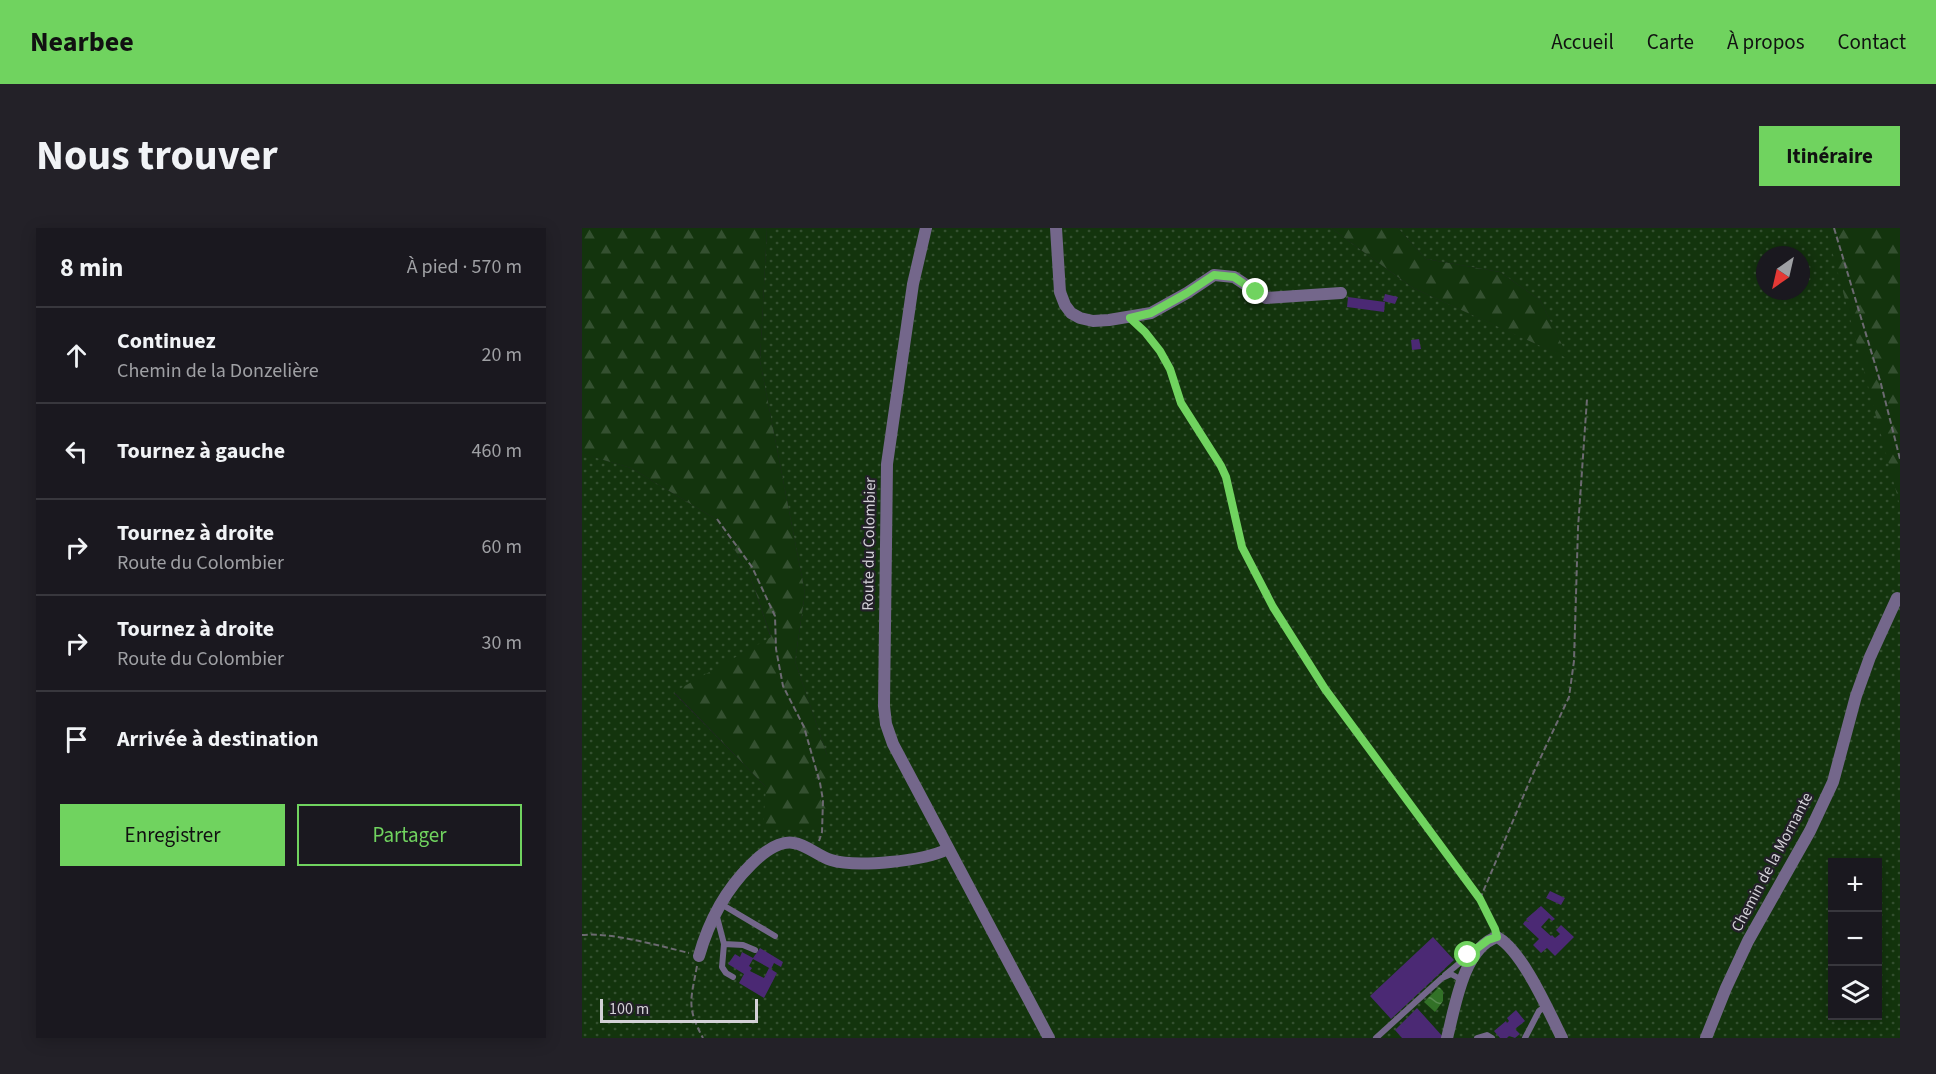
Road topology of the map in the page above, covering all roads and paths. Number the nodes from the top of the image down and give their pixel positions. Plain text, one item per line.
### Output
1 (926, 228) edge
2 (1056, 228) edge
3 (1834, 228) edge
4 (1341, 294) dead end
5 (1130, 318) junction
6 (1587, 399) dead end
7 (1900, 459) edge
8 (717, 519) dead end
9 (1899, 598) edge
10 (948, 849) junction
11 (815, 852) junction
12 (1480, 899) junction
13 (719, 907) junction
14 (582, 935) edge
15 (775, 936) dead end
16 (1497, 937) junction
17 (724, 944) junction
18 (1479, 947) junction
19 (754, 950) dead end
20 (699, 956) junction
21 (733, 977) dead end
22 (1442, 978) junction
23 (1462, 982) junction
24 (1546, 1006) junction
25 (703, 1038) edge
26 (1049, 1038) edge
27 (1376, 1038) edge
28 (1447, 1038) edge
29 (1478, 1038) edge
30 (1492, 1038) edge
31 (1525, 1038) edge
32 (1562, 1038) edge
33 (1706, 1038) edge

1 - 10 street, Route du Colombier
2 - 5 street
3 - 7 path
4 - 5 street
5 - 12 path
6 - 12 path
8 - 11 path
9 - 33 street, Chemin de la Mornante
10 - 11 street
10 - 26 street, Route du Colombier
11 - 13 street
12 - 16 path
13 - 15 lane
13 - 17 lane
13 - 20 street
14 - 20 path
16 - 18 street
16 - 24 street
17 - 19 lane
17 - 21 lane
18 - 22 lane
18 - 23 street
20 - 25 path
22 - 23 lane
22 - 27 lane
23 - 28 street
24 - 31 lane
24 - 32 street
29 - 30 lane

